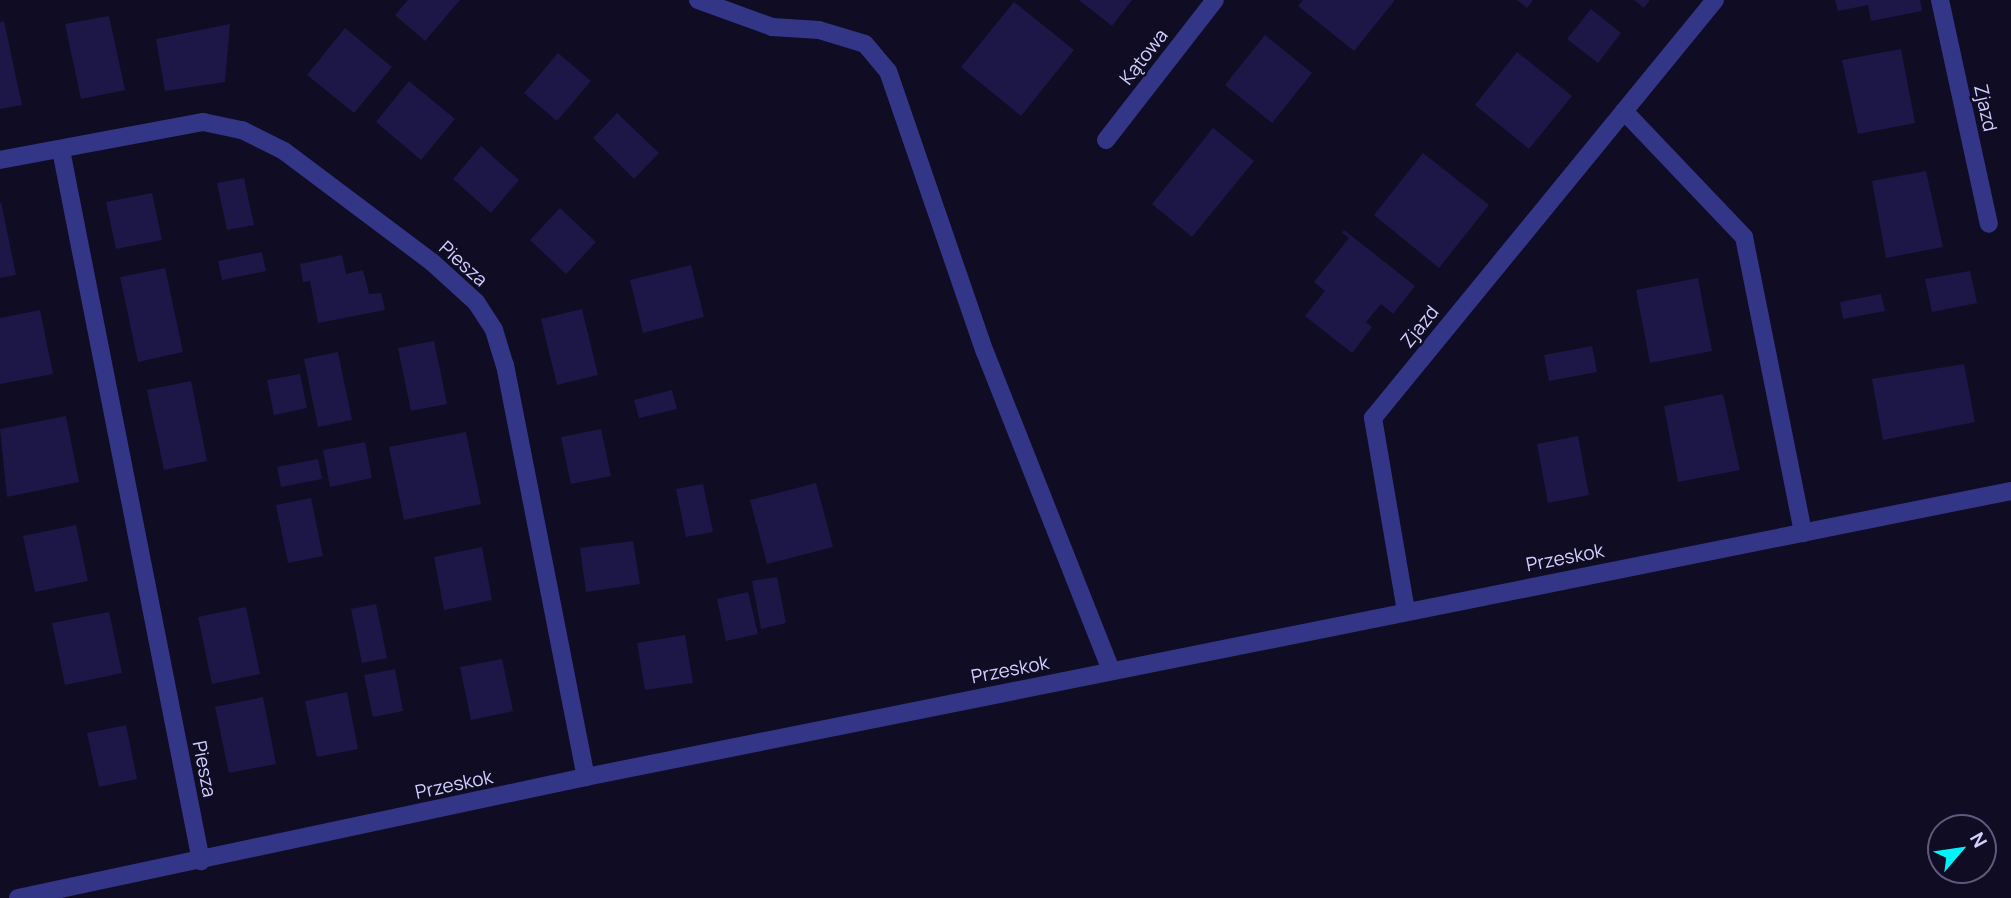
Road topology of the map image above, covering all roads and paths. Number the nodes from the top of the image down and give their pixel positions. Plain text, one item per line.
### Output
1 (698, 0) edge
2 (1215, 0) edge
3 (1715, 0) edge
4 (1940, 0) edge
5 (1624, 111) junction
6 (1106, 140) dead end
7 (61, 150) junction
8 (0, 160) edge
9 (1989, 225) dead end
10 (2011, 491) edge
11 (1803, 533) junction
12 (1406, 611) junction
13 (1111, 671) junction
14 (586, 778) junction
15 (201, 861) junction
16 (18, 898) edge

1 - 13 street
2 - 6 street, Kątowa
3 - 5 street, Zjazd
4 - 9 street, Zjazd
5 - 11 street
5 - 12 street, Zjazd
7 - 8 street, Piesza
7 - 14 street, Piesza
7 - 15 street, Piesza
10 - 11 street, Przeskok
11 - 12 street, Przeskok
12 - 13 street, Przeskok
13 - 14 street, Przeskok
14 - 15 street, Przeskok
15 - 16 street, Przeskok

